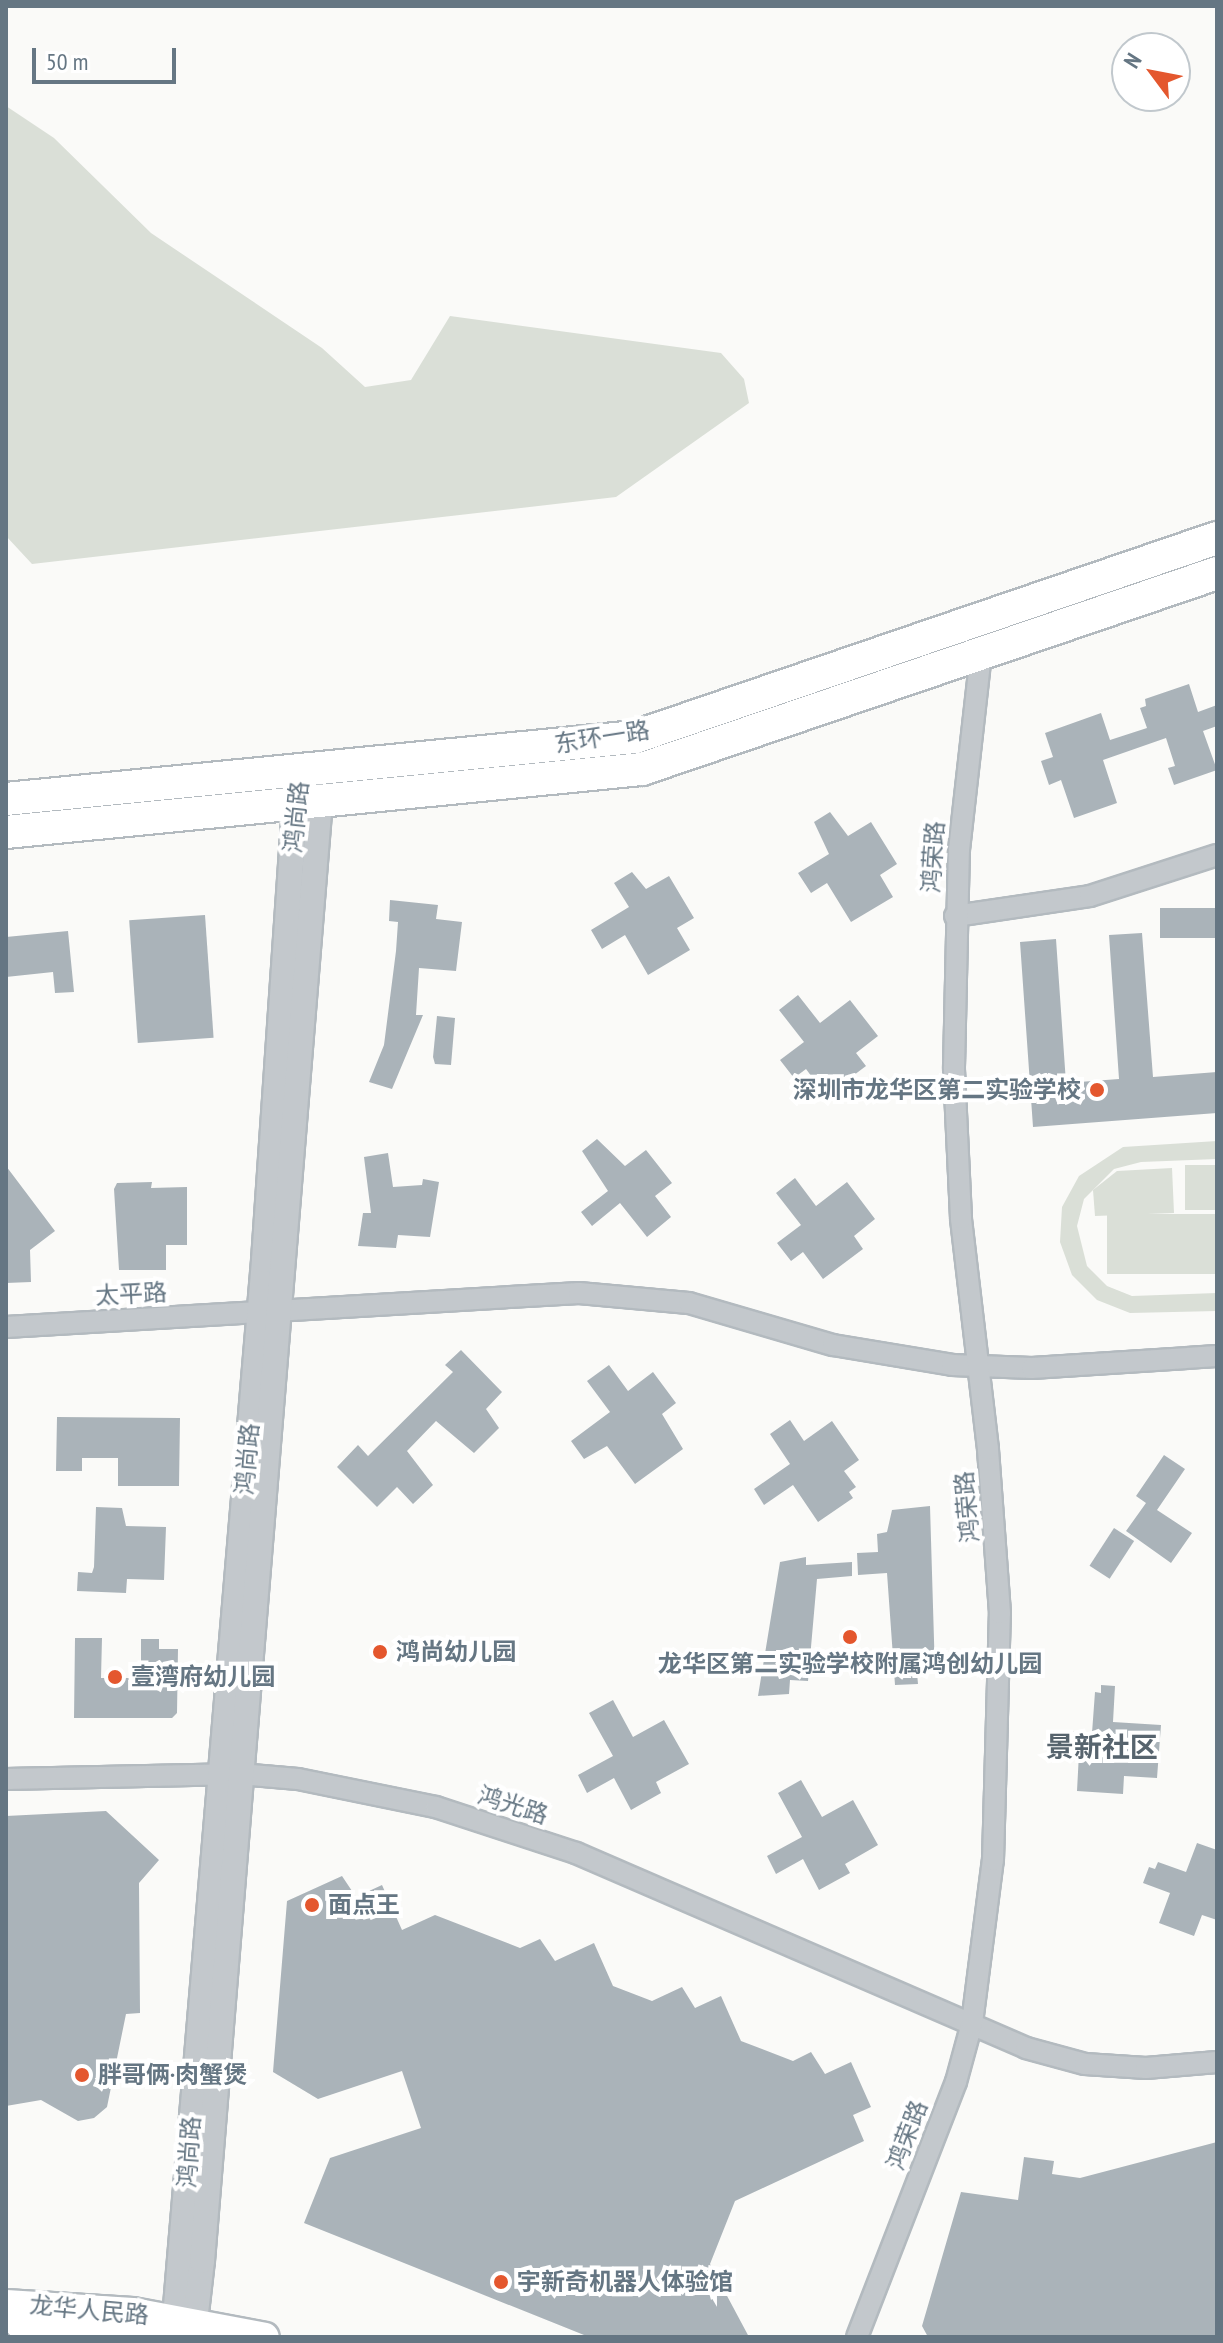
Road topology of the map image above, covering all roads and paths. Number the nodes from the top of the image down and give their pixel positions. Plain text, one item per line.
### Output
1 (1217, 538) edge
2 (1217, 573) edge
3 (981, 653) junction
4 (298, 770) junction
5 (6, 799) edge
6 (307, 802) junction
7 (6, 832) edge
8 (1217, 855) edge
9 (955, 916) junction
10 (271, 1313) junction
11 (6, 1327) edge
12 (1217, 1356) edge
13 (978, 1367) junction
14 (230, 1773) junction
15 (6, 1779) edge
16 (972, 2023) junction
17 (1217, 2062) edge
18 (6, 2304) edge
19 (6, 2323) edge
20 (180, 2330) edge
21 (265, 2337) edge
22 (857, 2337) edge

1 - 4 main road, 东环一路
2 - 3 main road, 东环一路
3 - 6 main road, 东环一路
3 - 9 street, 鸿荣路
4 - 5 main road, 东环一路
4 - 6 street, 鸿尚路
6 - 7 main road, 东环一路
6 - 10 street, 鸿尚路
8 - 9 street
9 - 13 street, 鸿荣路
10 - 11 street, 太平路
10 - 13 street, 太平路
10 - 14 street, 鸿尚路
12 - 13 street, 太平路
13 - 16 street, 鸿荣路
14 - 15 street, 鸿光路
14 - 16 street, 鸿光路
14 - 20 street, 鸿尚路
16 - 17 street, 鸿光路
16 - 22 street, 鸿荣路
18 - 20 main road, 龙华人民路
19 - 20 main road, 龙华人民路
20 - 21 main road, 龙华人民路

